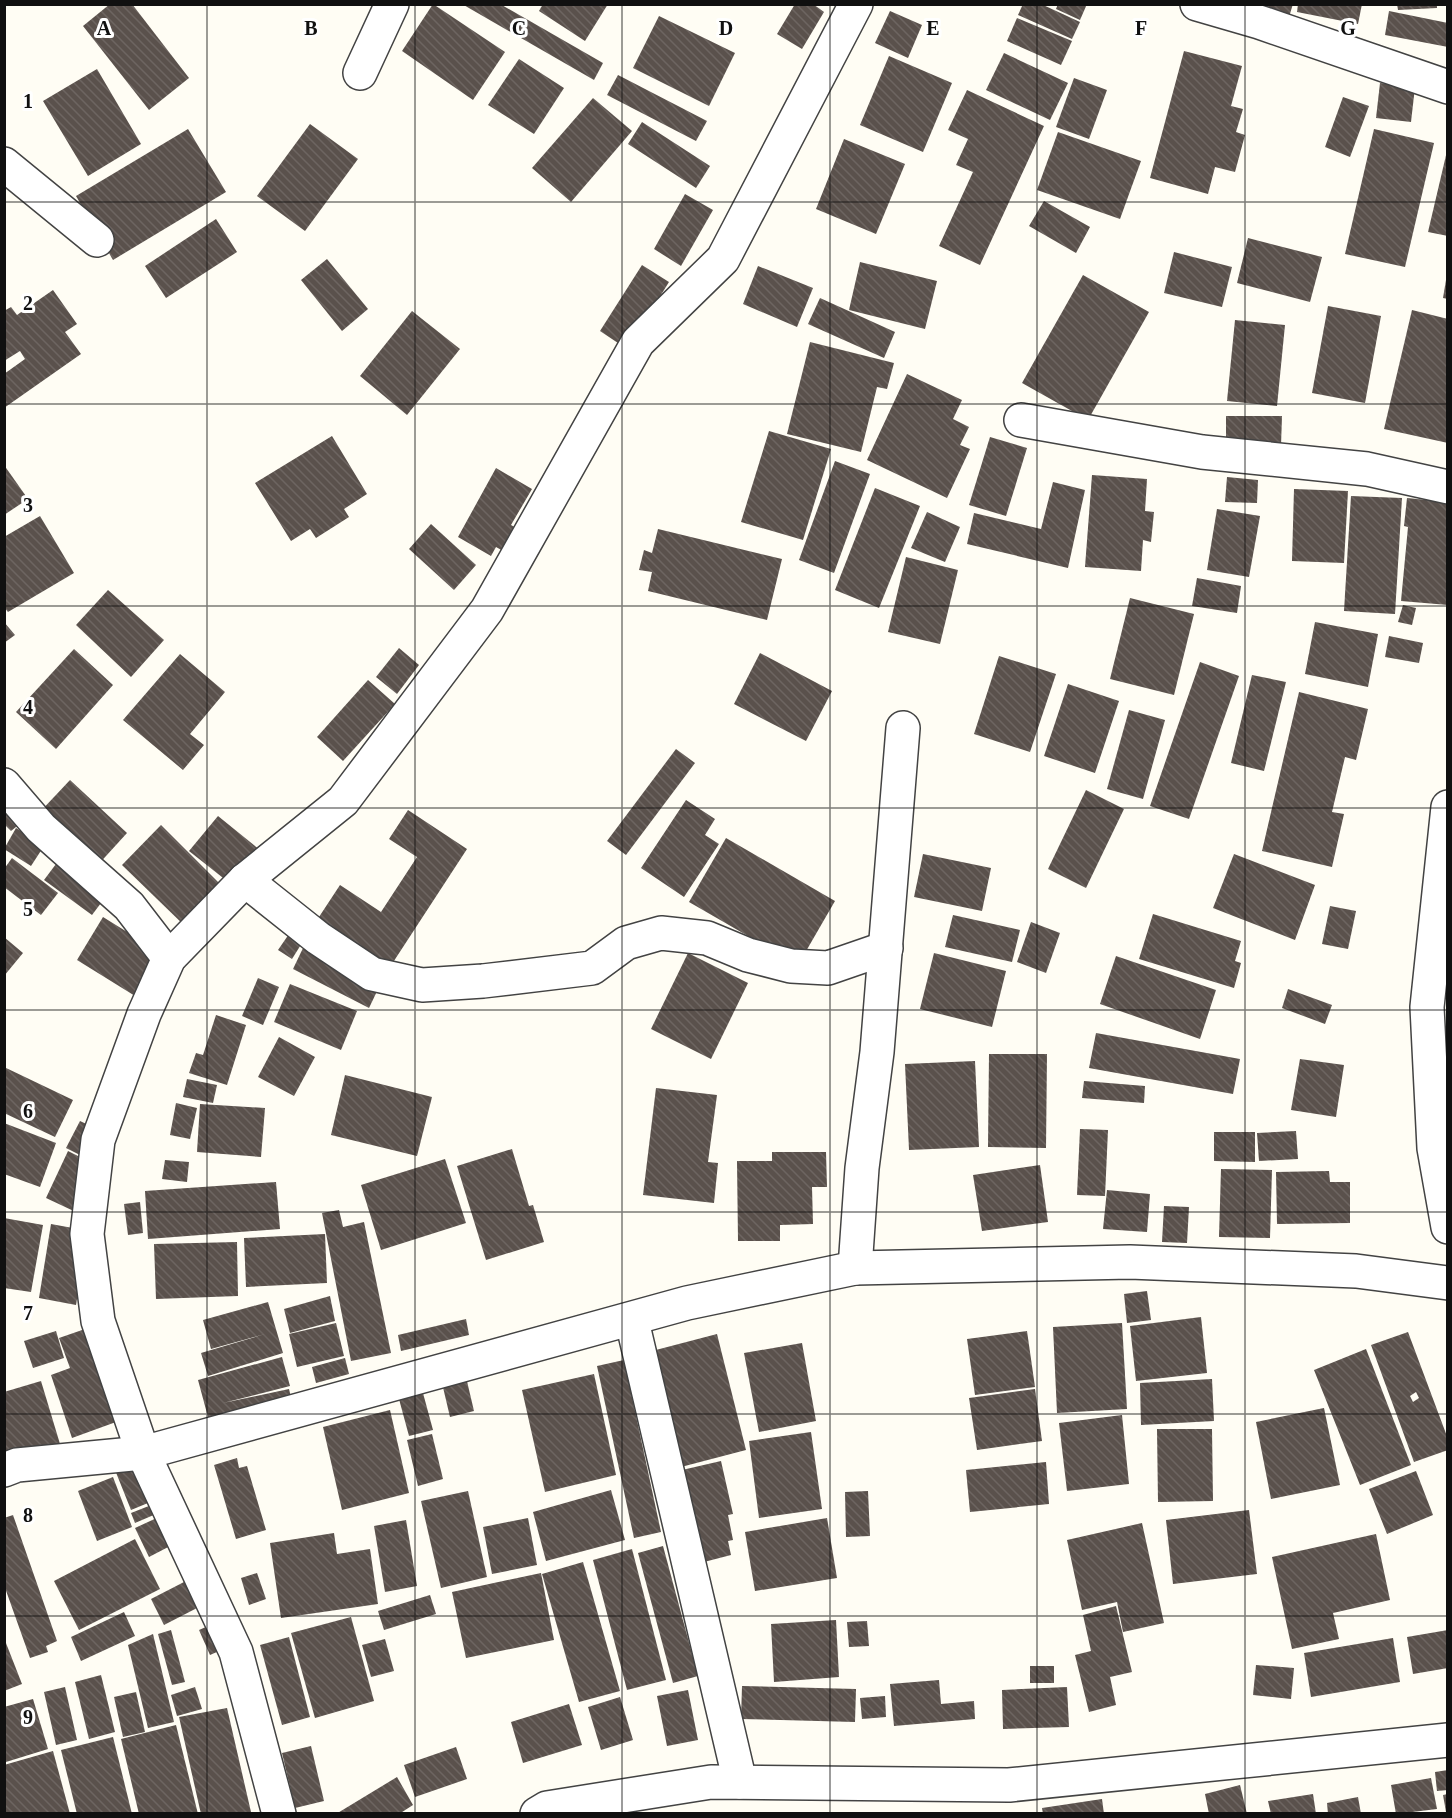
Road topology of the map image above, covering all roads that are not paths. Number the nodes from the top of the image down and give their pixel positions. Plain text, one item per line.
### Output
1 (392, 4) edge
2 (856, 4) edge
3 (1197, 4) edge
4 (360, 73) dead end
5 (1448, 87) edge
6 (4, 164) edge
7 (97, 240) dead end
8 (1021, 420) dead end
9 (1448, 487) edge
10 (903, 728) dead end
11 (4, 785) edge
12 (1448, 807) edge
13 (245, 880) junction
14 (885, 948) junction
15 (168, 958) junction
16 (1437, 1004) edge
17 (1448, 1227) edge
18 (855, 1268) junction
19 (1448, 1284) edge
20 (632, 1321) junction
21 (143, 1453) junction
22 (4, 1470) edge
23 (1448, 1740) edge
24 (740, 1782) junction
25 (279, 1814) edge
26 (537, 1814) edge

1 - 4 street
2 - 13 street
3 - 5 street
6 - 7 street
8 - 9 street
10 - 14 street
11 - 15 street
12 - 16 street
13 - 14 street
13 - 15 street
14 - 18 street
15 - 21 street
16 - 17 street
18 - 19 street
18 - 20 street
20 - 21 street
20 - 24 street
21 - 22 street
21 - 25 street
23 - 24 street
24 - 26 street

